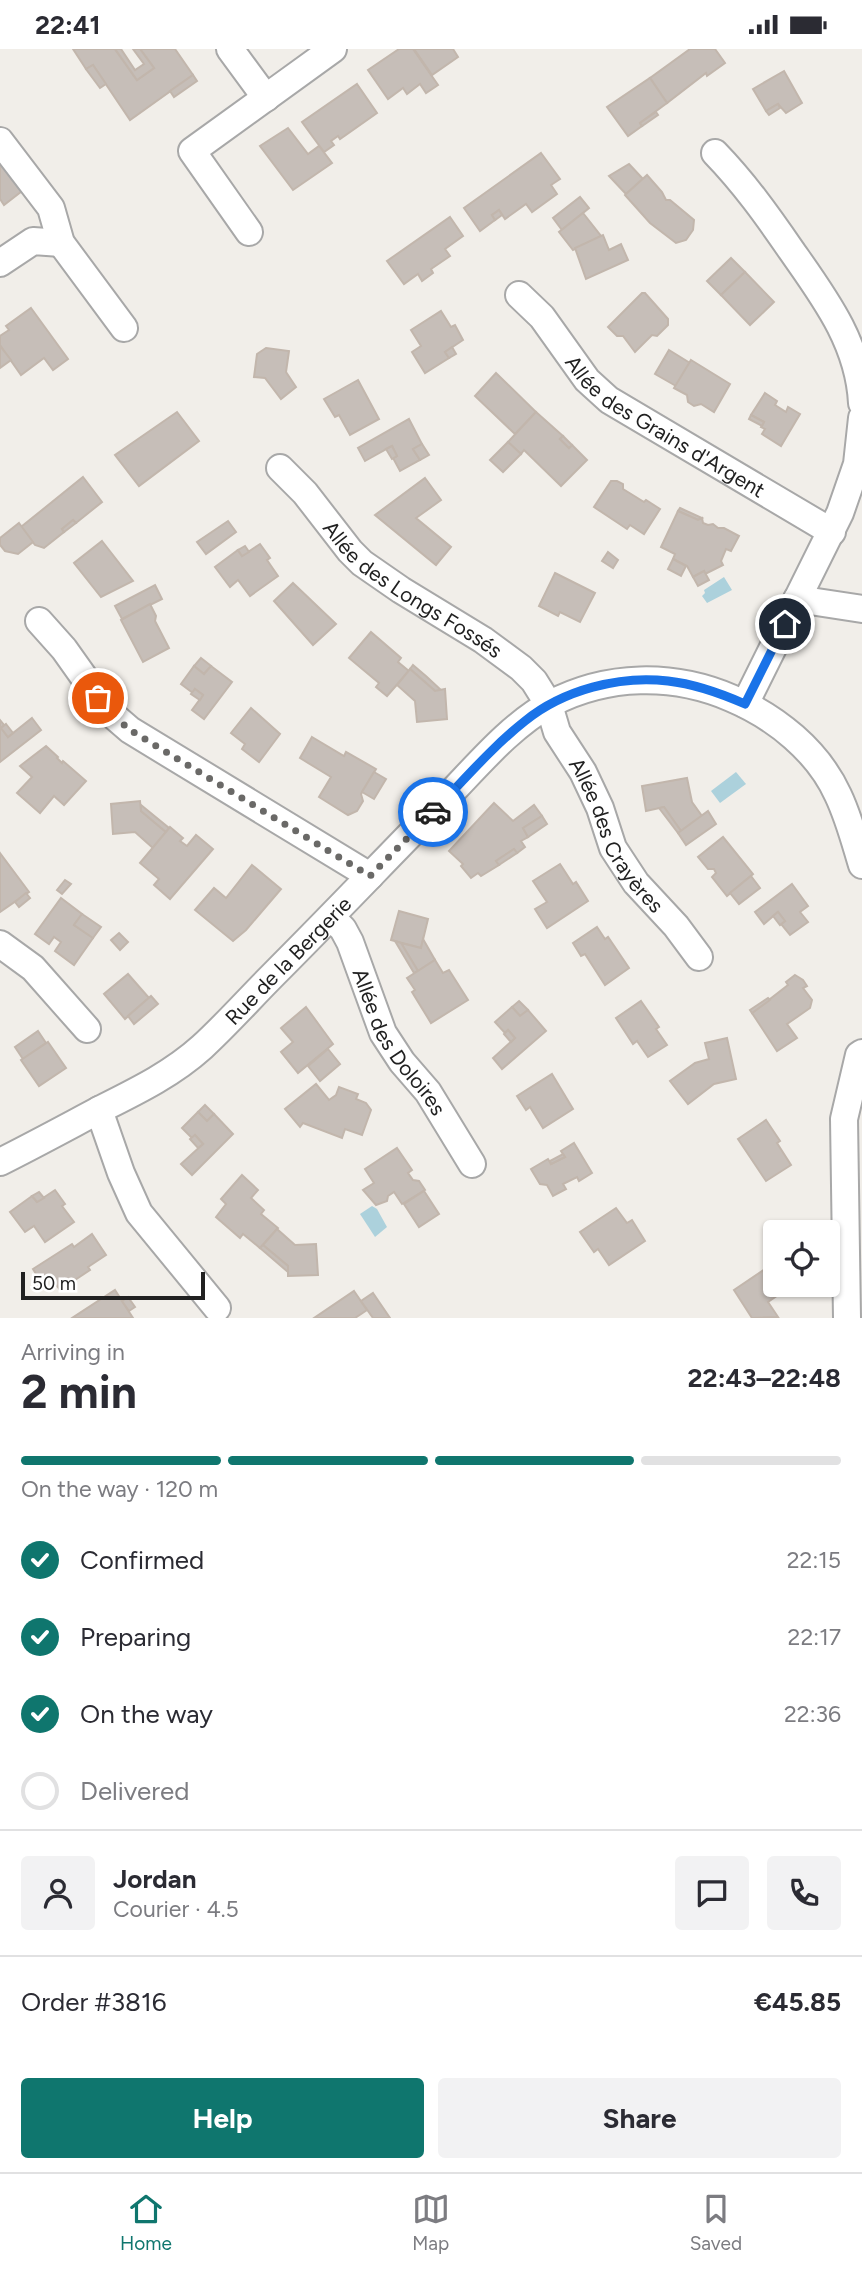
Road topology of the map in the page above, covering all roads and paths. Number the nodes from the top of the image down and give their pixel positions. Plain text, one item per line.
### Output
1 (230, 49) edge
2 (333, 49) edge
3 (266, 97) junction
4 (0, 141) edge
5 (715, 152) dead end
6 (249, 232) dead end
7 (61, 243) junction
8 (0, 263) edge
9 (519, 295) dead end
10 (124, 328) dead end
11 (862, 403) edge
12 (862, 418) edge
13 (280, 468) dead end
14 (832, 532) junction
15 (797, 599) junction
16 (862, 609) edge
17 (39, 621) dead end
18 (745, 704) junction
19 (549, 705) junction
20 (862, 865) edge
21 (370, 876) junction
22 (331, 917) junction
23 (0, 944) edge
24 (699, 957) dead end
25 (87, 1029) dead end
26 (862, 1053) edge
27 (99, 1110) junction
28 (0, 1162) edge
29 (472, 1164) dead end
30 (217, 1308) dead end
31 (847, 1318) edge

1 - 3 street
2 - 3 street
3 - 6 street
4 - 7 street
5 - 11 street
7 - 8 street
7 - 10 street
9 - 14 street, Allée des Grains d'Argent
12 - 14 street
13 - 19 street, Allée des Longs Fossés
14 - 15 street
15 - 16 street
15 - 18 street
17 - 21 street
18 - 19 street, Rue de la Bergerie
18 - 20 street, Rue de la Bergerie
19 - 21 street, Rue de la Bergerie
19 - 24 street, Allée des Crayères
21 - 22 street, Rue de la Bergerie
22 - 27 street, Rue de la Bergerie
22 - 29 street, Allée des Doloires
23 - 25 street
26 - 31 street
27 - 28 street, Rue de la Bergerie
27 - 30 street

